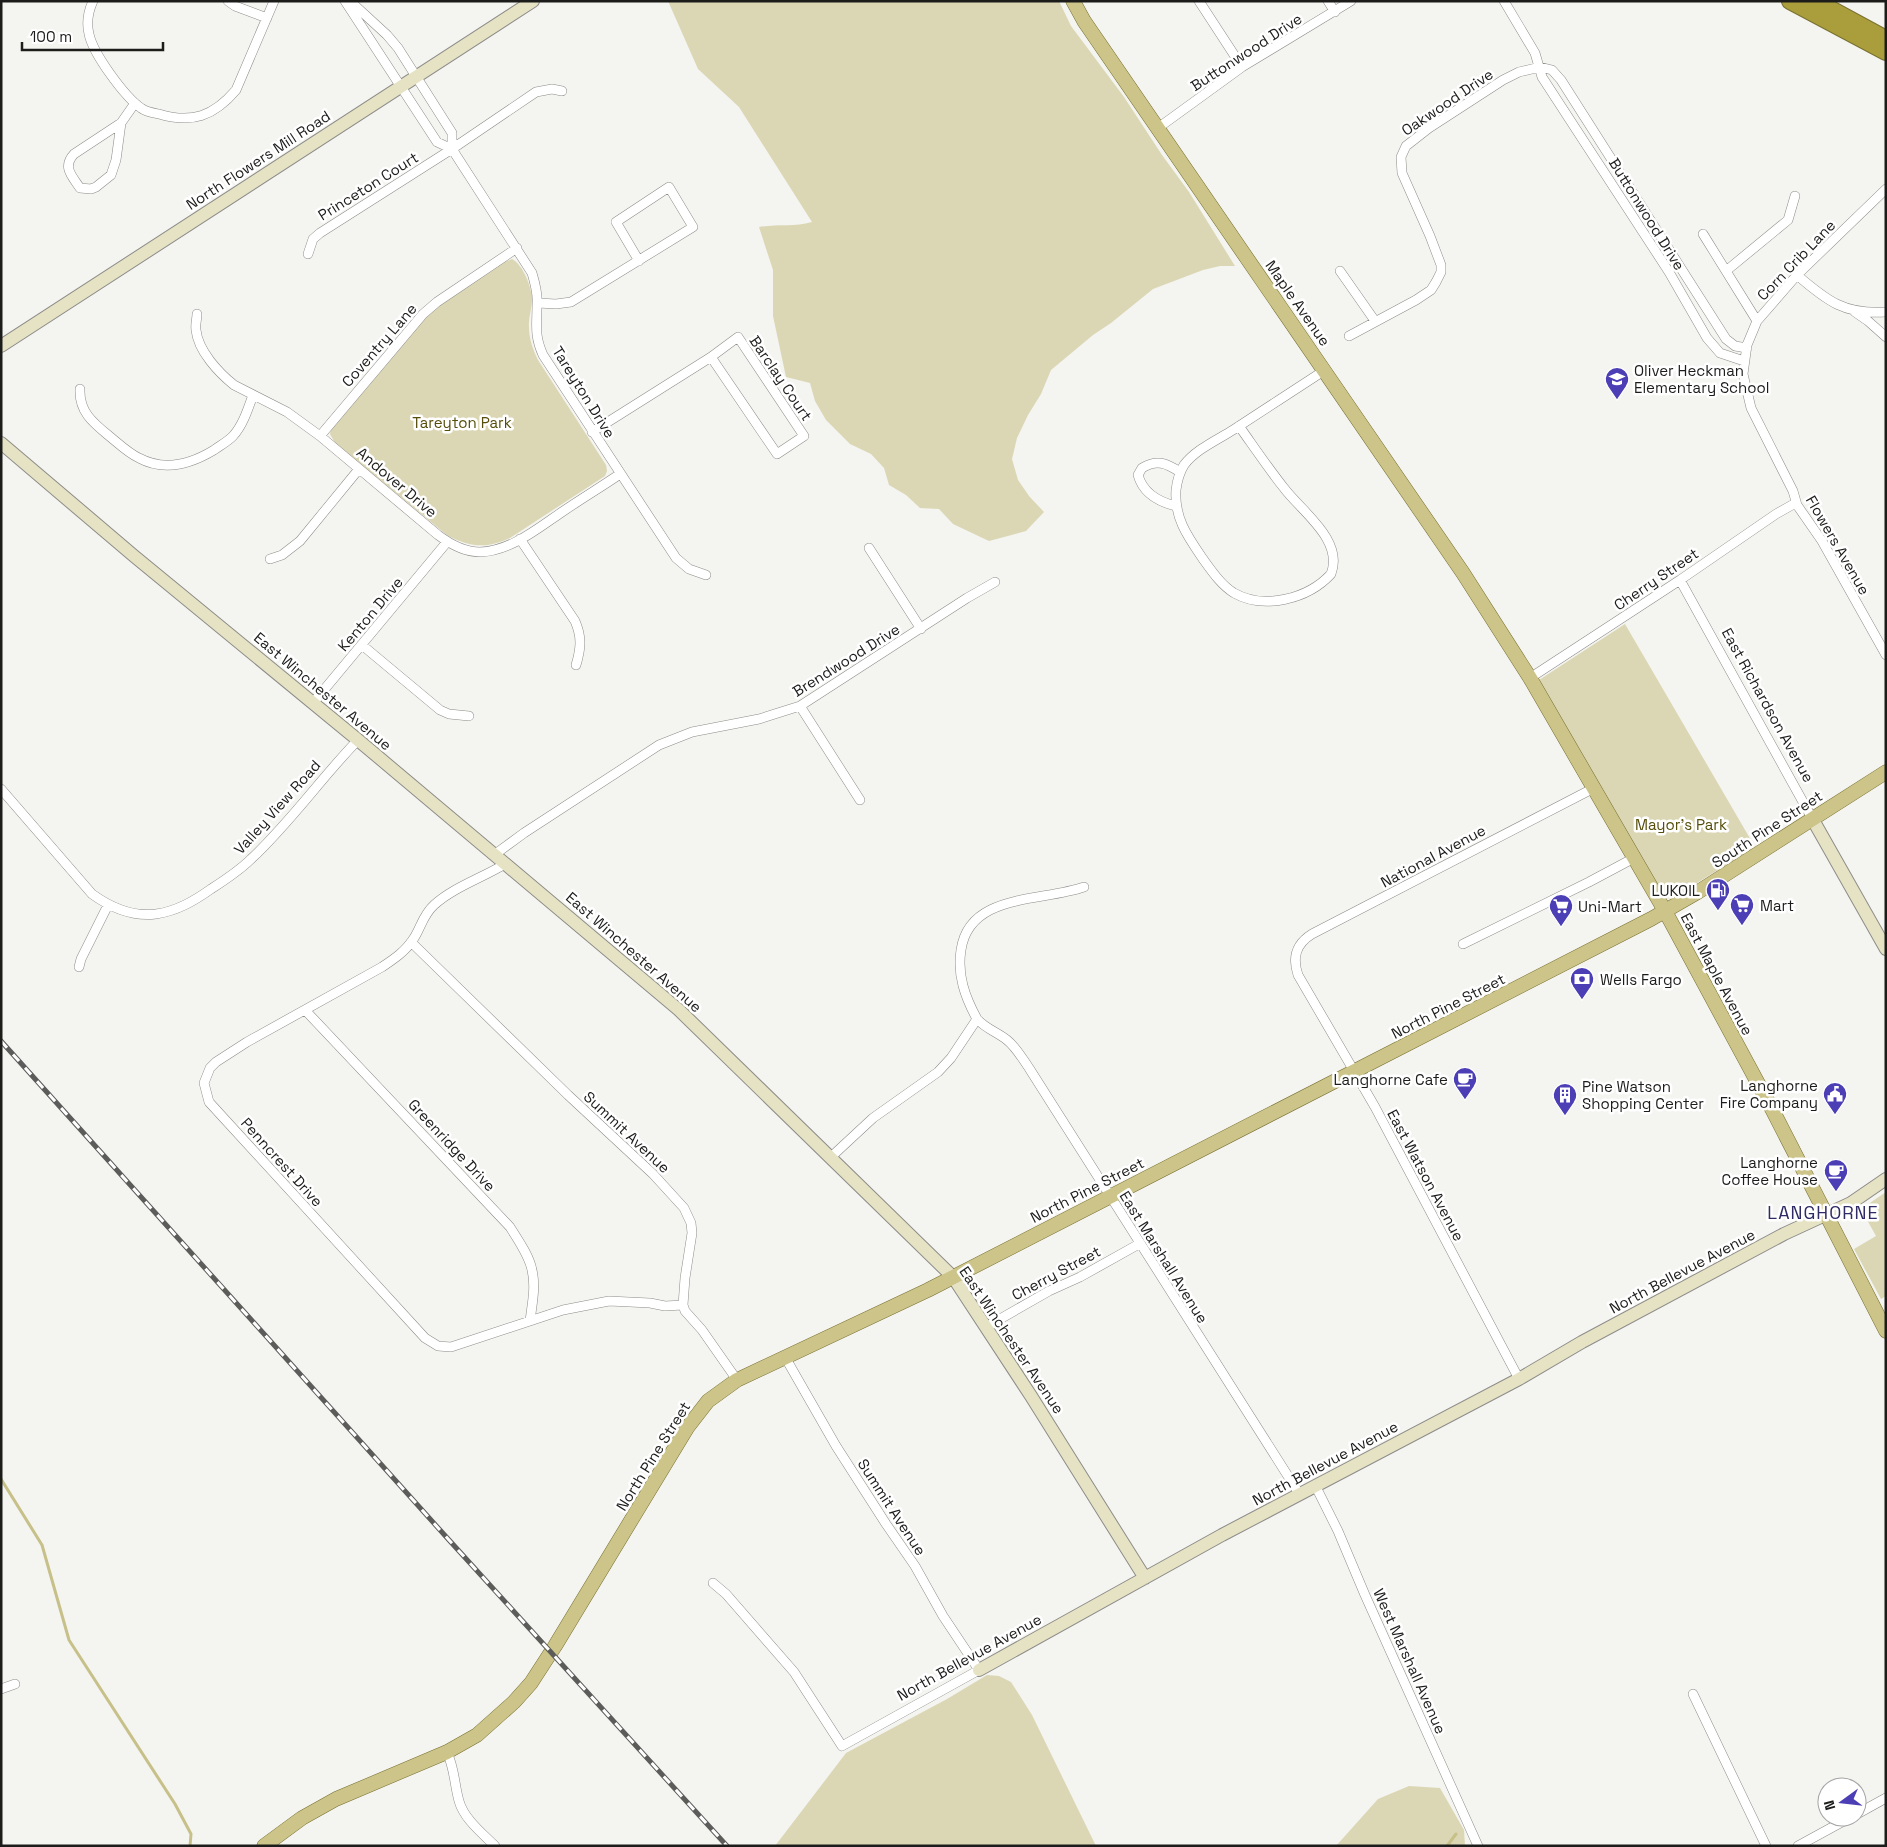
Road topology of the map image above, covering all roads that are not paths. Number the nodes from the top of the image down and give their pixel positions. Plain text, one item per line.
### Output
1 (93, 1) edge
2 (228, 1) edge
3 (274, 1) edge
4 (344, 1) edge
5 (350, 1) edge
6 (533, 1) edge
7 (1073, 1) edge
8 (1199, 1) edge
9 (1328, 1) edge
10 (1351, 1) edge
11 (1504, 1) edge
12 (1790, 1) edge
13 (1816, 1) edge
14 (1335, 12) junction
15 (267, 18) junction
16 (1886, 39) edge
17 (1886, 52) edge
18 (1242, 67) junction
19 (1540, 67) junction
20 (416, 76) junction
21 (400, 87) junction
22 (562, 91) dead end
23 (135, 103) junction
24 (121, 123) junction
25 (1158, 128) junction
26 (452, 149) junction
27 (1886, 189) edge
28 (1795, 196) dead end
29 (1703, 234) dead end
30 (517, 248) junction
31 (308, 254) dead end
32 (639, 260) junction
33 (1340, 271) dead end
34 (1726, 272) junction
35 (1797, 275) junction
36 (538, 303) junction
37 (1853, 311) junction
38 (1886, 312) edge
39 (197, 314) dead end
40 (1375, 321) junction
41 (1757, 321) junction
42 (1349, 336) dead end
43 (1886, 337) edge
44 (1, 346) edge
45 (1747, 348) junction
46 (711, 357) junction
47 (1744, 361) junction
48 (1325, 370) junction
49 (80, 389) dead end
50 (253, 395) junction
51 (1240, 426) junction
52 (592, 432) junction
53 (320, 436) junction
54 (1, 443) edge
55 (358, 468) junction
56 (1180, 472) junction
57 (620, 474) junction
58 (1176, 506) junction
59 (1797, 506) junction
60 (520, 539) junction
61 (447, 542) junction
62 (869, 548) dead end
63 (270, 560) dead end
64 (706, 575) dead end
65 (1680, 580) junction
66 (995, 582) dead end
67 (1496, 624) joint
68 (921, 629) junction
69 (362, 645) junction
70 (1886, 656) edge
71 (576, 665) dead end
72 (1530, 678) junction
73 (313, 703) junction
74 (800, 706) junction
75 (469, 716) dead end
76 (358, 740) junction
77 (1886, 772) edge
78 (1594, 788) junction
79 (1, 789) edge
80 (860, 800) dead end
81 (1813, 820) junction
82 (1634, 858) junction
83 (500, 860) junction
84 (1084, 887) dead end
85 (108, 904) junction
86 (1665, 911) junction
87 (411, 942) junction
88 (1463, 944) dead end
89 (1886, 949) edge
90 (1294, 957) joint
91 (78, 967) dead end
92 (305, 1010) junction
93 (977, 1019) junction
94 (1355, 1071) junction
95 (831, 1157) junction
96 (1886, 1179) edge
97 (1110, 1196) junction
98 (1827, 1215) junction
99 (1139, 1244) junction
100 (953, 1277) junction
101 (683, 1305) junction
102 (530, 1321) junction
103 (986, 1327) junction
104 (1886, 1331) edge
105 (786, 1357) junction
106 (1519, 1379) junction
107 (737, 1380) junction
108 (1316, 1487) junction
109 (1300, 1495) junction
110 (1145, 1578) junction
111 (713, 1583) dead end
112 (979, 1670) junction
113 (15, 1684) dead end
114 (1, 1689) edge
115 (1692, 1694) dead end
116 (447, 1752) junction
117 (1886, 1798) edge
118 (1867, 1808) edge
119 (1833, 1827) edge
120 (264, 1846) edge
121 (495, 1846) edge
122 (1478, 1846) edge
123 (1766, 1846) edge
124 (1798, 1846) edge

1 - 23 street
2 - 15 street
3 - 15 street
4 - 21 street, Tareyton Drive
5 - 20 street, Tareyton Drive
6 - 20 street, North Flowers Mill Road
7 - 25 main road, Maple Avenue
8 - 18 street
9 - 14 street
10 - 14 street, Buttonwood Drive
11 - 19 street, Buttonwood Drive
12 - 17 highway
13 - 16 highway
14 - 18 street, Buttonwood Drive
15 - 23 street
18 - 25 street, Buttonwood Drive
19 - 40 street, Oakwood Drive
19 - 45 street, Buttonwood Drive
19 - 47 street, Buttonwood Drive
20 - 21 street, North Flowers Mill Road
20 - 26 street, Tareyton Drive
21 - 26 street, Tareyton Drive
21 - 44 street, North Flowers Mill Road
22 - 26 street, Princeton Court
23 - 24 street
24 - 24 street
25 - 48 main road, Maple Avenue
26 - 30 street, Tareyton Drive
26 - 31 street, Princeton Court
27 - 35 street, Corn Crib Lane
28 - 34 street
29 - 34 street
30 - 36 street, Tareyton Drive
30 - 53 street, Coventry Lane
32 - 32 street
32 - 36 street
33 - 40 street
34 - 41 street
35 - 37 street
35 - 41 street, Corn Crib Lane
36 - 52 street, Tareyton Drive
37 - 38 street
37 - 43 street
39 - 50 street, Andover Drive
40 - 42 street, Oakwood Drive
41 - 45 street, Corn Crib Lane
45 - 47 street, Corn Crib Lane
46 - 46 street, Barclay Court
46 - 52 street, Barclay Court
47 - 59 street, Flowers Avenue
48 - 51 street
48 - 67 main road, Maple Avenue
49 - 50 street
50 - 53 street, Andover Drive
51 - 56 street
51 - 58 street
52 - 57 street, Tareyton Drive
53 - 55 street, Andover Drive
54 - 73 street, East Winchester Avenue
55 - 61 street, Andover Drive
55 - 63 street
56 - 58 street
56 - 58 street
57 - 60 street, Andover Drive
57 - 64 street, Tareyton Drive
59 - 65 street, Cherry Street
59 - 70 street, Flowers Avenue
60 - 61 street, Andover Drive
60 - 71 street
61 - 69 street, Kenton Drive
62 - 68 street
65 - 72 street, Cherry Street
65 - 81 street, East Richardson Avenue
66 - 68 street, Brendwood Drive
67 - 72 main road, East Maple Avenue
68 - 74 street, Brendwood Drive
69 - 73 street, Kenton Drive
69 - 75 street
72 - 78 main road, East Maple Avenue
73 - 76 street, East Winchester Avenue
74 - 80 street
74 - 83 street, Brendwood Drive
76 - 83 street, East Winchester Avenue
76 - 85 street, Valley View Road
77 - 81 main road, South Pine Street
78 - 82 main road, East Maple Avenue
78 - 90 street, National Avenue
79 - 85 street, Valley View Road
81 - 86 main road, South Pine Street
81 - 89 street, East Richardson Avenue
82 - 86 main road, East Maple Avenue
82 - 88 street
83 - 87 street, Penncrest Drive
83 - 95 street, East Winchester Avenue
84 - 93 street
85 - 91 street
86 - 94 main road, North Pine Street
86 - 98 main road, East Maple Avenue
87 - 92 street, Penncrest Drive
87 - 101 street, Summit Avenue
90 - 94 street, East Watson Avenue
92 - 102 street, Greenridge Drive
92 - 102 street, Penncrest Drive
93 - 95 street
93 - 97 street, East Marshall Avenue
94 - 97 main road, North Pine Street
94 - 106 street, East Watson Avenue
95 - 100 street, East Winchester Avenue
96 - 98 street, North Bellevue Avenue
97 - 99 street, East Marshall Avenue
97 - 100 main road, North Pine Street
98 - 104 main road, East Maple Avenue
98 - 106 street, North Bellevue Avenue
99 - 103 street, Cherry Street
99 - 109 street, East Marshall Avenue
100 - 103 street, East Winchester Avenue
100 - 105 main road, North Pine Street
101 - 102 street, Penncrest Drive
101 - 107 street
103 - 110 street, East Winchester Avenue
105 - 107 main road, North Pine Street
105 - 112 street, Summit Avenue
106 - 108 street, North Bellevue Avenue
107 - 116 main road, North Pine Street
108 - 109 street, North Bellevue Avenue
108 - 122 street, West Marshall Avenue
109 - 110 street, North Bellevue Avenue
110 - 112 street, North Bellevue Avenue
111 - 112 street, North Bellevue Avenue
113 - 114 street
115 - 123 street
116 - 120 main road, North Pine Street
116 - 121 street
117 - 118 street
119 - 124 street

